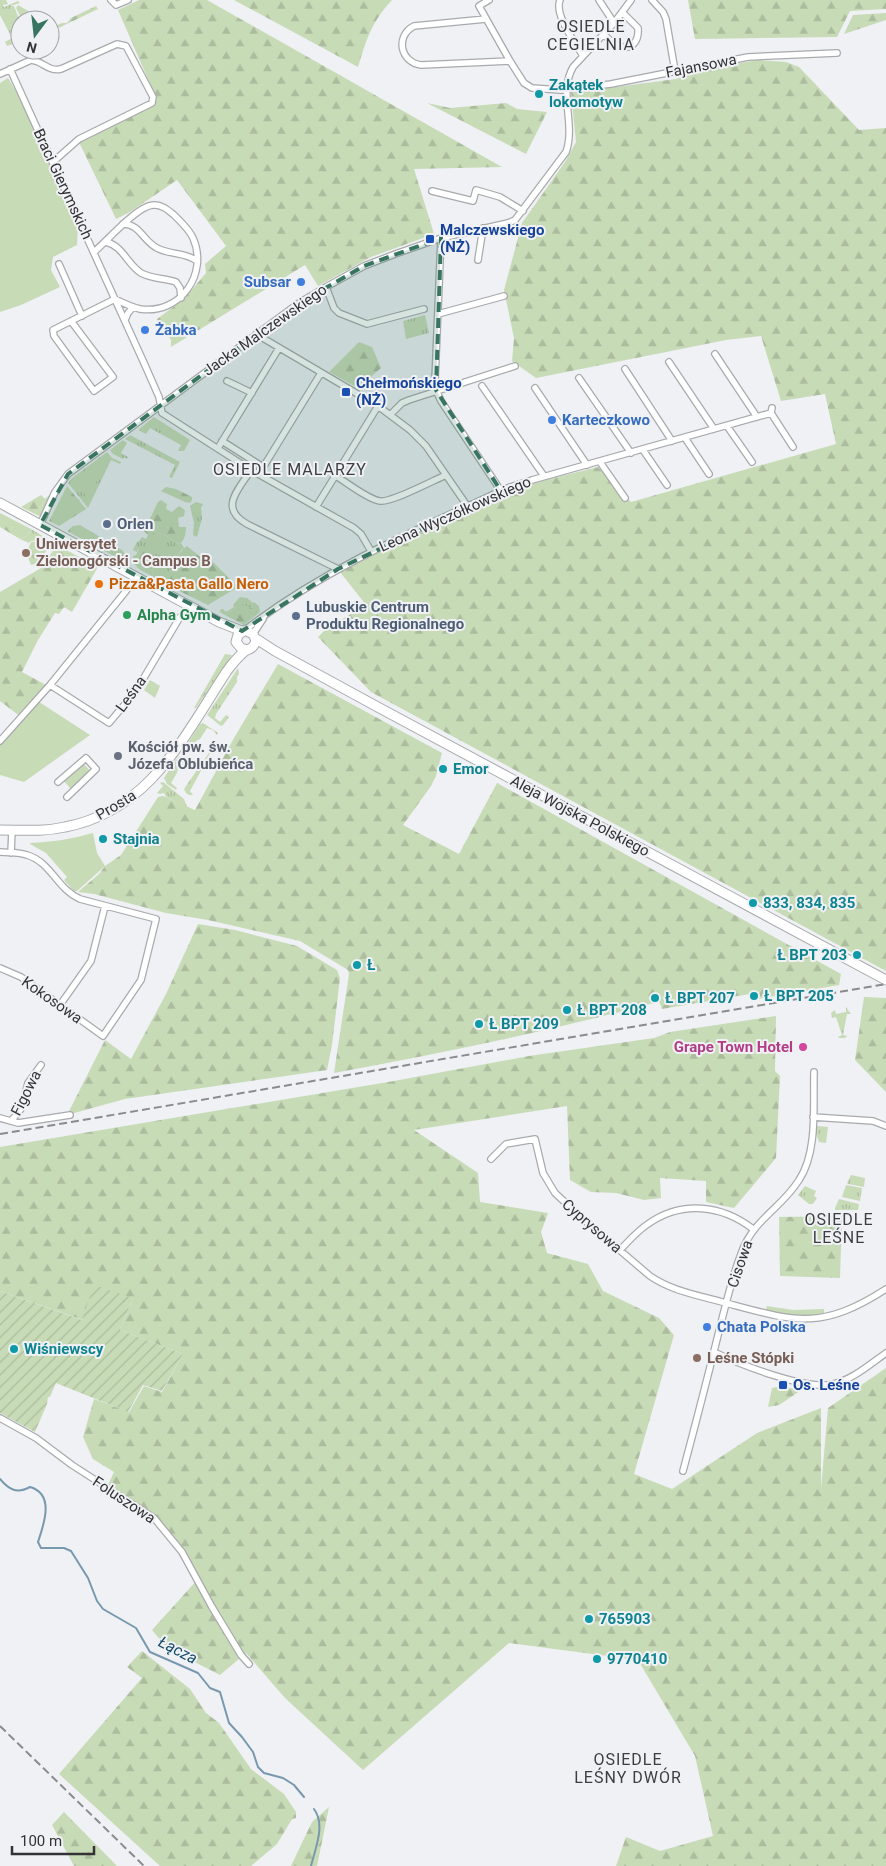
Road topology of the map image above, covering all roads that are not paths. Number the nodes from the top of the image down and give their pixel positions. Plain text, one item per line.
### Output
1 (111, 0) edge
2 (128, 0) edge
3 (490, 0) edge
4 (560, 0) edge
5 (600, 0) edge
6 (631, 0) edge
7 (652, 0) edge
8 (622, 12) junction
9 (486, 18) junction
10 (614, 23) junction
11 (603, 34) junction
12 (837, 53) dead end
13 (584, 56) junction
14 (510, 61) junction
15 (10, 70) junction
16 (675, 71) junction
17 (0, 74) edge
18 (566, 89) junction
19 (53, 162) junction
20 (432, 191) dead end
21 (523, 210) junction
22 (123, 224) junction
23 (484, 228) junction
24 (441, 238) junction
25 (106, 242) junction
26 (94, 252) junction
27 (478, 260) dead end
28 (197, 261) junction
29 (59, 264) dead end
30 (326, 287) junction
31 (504, 296) dead end
32 (181, 298) junction
33 (115, 299) junction
34 (136, 308) junction
35 (424, 309) dead end
36 (438, 314) junction
37 (82, 316) junction
38 (125, 320) junction
39 (71, 321) junction
40 (256, 334) junction
41 (279, 348) junction
42 (715, 354) dead end
43 (669, 362) dead end
44 (515, 366) dead end
45 (625, 369) dead end
46 (321, 374) junction
47 (579, 378) dead end
48 (227, 381) dead end
49 (482, 386) dead end
50 (536, 388) dead end
51 (436, 390) junction
52 (252, 393) junction
53 (160, 404) junction
54 (378, 406) junction
55 (390, 415) junction
56 (756, 417) junction
57 (727, 426) junction
58 (714, 429) junction
59 (685, 438) junction
60 (222, 441) junction
61 (672, 441) junction
62 (793, 447) dead end
63 (218, 448) junction
64 (643, 450) junction
65 (631, 453) junction
66 (600, 462) junction
67 (752, 462) dead end
68 (588, 465) junction
69 (263, 467) junction
70 (252, 470) junction
71 (259, 474) junction
72 (710, 474) dead end
73 (446, 475) junction
74 (336, 476) junction
75 (544, 476) junction
76 (667, 485) dead end
77 (501, 491) junction
78 (625, 498) dead end
79 (0, 503) edge
80 (316, 507) junction
81 (468, 507) junction
82 (40, 525) junction
83 (371, 551) junction
84 (338, 569) junction
85 (136, 576) junction
86 (190, 606) junction
87 (264, 617) junction
88 (219, 622) junction
89 (249, 633) junction
90 (236, 642) junction
91 (250, 649) junction
92 (275, 651) junction
93 (230, 667) junction
94 (50, 685) junction
95 (0, 741) edge
96 (58, 782) dead end
97 (67, 797) dead end
98 (0, 830) edge
99 (12, 830) junction
100 (0, 852) edge
101 (11, 853) junction
102 (105, 906) junction
103 (0, 968) edge
104 (886, 980) edge
105 (60, 1006) junction
106 (41, 1064) dead end
107 (814, 1072) dead end
108 (70, 1115) dead end
109 (813, 1117) junction
110 (0, 1118) edge
111 (11, 1121) junction
112 (886, 1126) edge
113 (491, 1159) dead end
114 (753, 1229) junction
115 (620, 1250) junction
116 (886, 1289) edge
117 (727, 1303) junction
118 (714, 1352) junction
119 (886, 1353) edge
120 (0, 1418) edge
121 (683, 1471) dead end
122 (249, 1664) dead end

1 - 2 street
3 - 9 street
4 - 13 street
5 - 10 street
6 - 8 street
7 - 16 street
8 - 10 street
8 - 11 street
9 - 14 street, Fajansowa
9 - 14 street
10 - 11 street
11 - 13 street
12 - 16 street, Fajansowa
13 - 18 street
14 - 18 street, Fajansowa
15 - 17 street
15 - 19 street, Braci Gierymskich
15 - 19 street
16 - 18 street, Fajansowa
18 - 21 street, Jacka Malczewskiego
19 - 26 street, Braci Gierymskich
20 - 21 street
21 - 23 street, Jacka Malczewskiego
22 - 25 street
22 - 28 street
22 - 28 street
23 - 24 street, Jacka Malczewskiego
23 - 27 street
24 - 30 street, Jacka Malczewskiego
24 - 36 street
25 - 26 street
25 - 32 street
26 - 33 street, Braci Gierymskich
28 - 32 street
29 - 37 street
30 - 35 street
30 - 40 street, Jacka Malczewskiego
31 - 36 street
32 - 34 street
33 - 34 street
33 - 37 street
33 - 38 street, Braci Gierymskich
34 - 38 street
36 - 51 street
37 - 39 street
38 - 53 street, Braci Gierymskich
39 - 39 street
40 - 41 street
40 - 53 street, Jacka Malczewskiego
41 - 46 street
41 - 52 street
42 - 56 street
43 - 58 street
44 - 51 street
45 - 61 street
46 - 54 street
46 - 69 street
47 - 65 street
48 - 52 street
49 - 75 street
50 - 68 street
51 - 55 street
51 - 77 street
52 - 60 street
53 - 63 street
53 - 82 street, Jacka Malczewskiego
54 - 55 street
54 - 74 street
55 - 73 street
56 - 57 street, Leona Wyczółkowskiego
56 - 62 street, Leona Wyczółkowskiego
57 - 58 street, Leona Wyczółkowskiego
57 - 67 street
58 - 59 street, Leona Wyczółkowskiego
59 - 61 street, Leona Wyczółkowskiego
59 - 72 street
60 - 63 street
60 - 69 street
61 - 64 street, Leona Wyczółkowskiego
63 - 70 street
64 - 65 street, Leona Wyczółkowskiego
64 - 76 street
65 - 66 street, Leona Wyczółkowskiego
66 - 68 street, Leona Wyczółkowskiego
66 - 78 street
68 - 75 street, Leona Wyczółkowskiego
69 - 71 street
70 - 71 street
70 - 84 street
71 - 80 street
73 - 74 street
73 - 81 street
74 - 80 street
75 - 77 street, Leona Wyczółkowskiego
77 - 81 street, Leona Wyczółkowskiego
79 - 82 main road, Aleja Wojska Polskiego
80 - 83 street
81 - 83 street, Leona Wyczółkowskiego
82 - 85 main road, Aleja Wojska Polskiego
83 - 84 street, Leona Wyczółkowskiego
84 - 87 street, Leona Wyczółkowskiego
85 - 86 main road, Aleja Wojska Polskiego
85 - 94 street
86 - 88 main road, Aleja Wojska Polskiego
86 - 94 street, Leśna
87 - 89 street, Leona Wyczółkowskiego
87 - 89 street, Leona Wyczółkowskiego
88 - 89 main road, Aleja Wojska Polskiego
88 - 90 main road, Aleja Wojska Polskiego
89 - 90 main road
89 - 91 main road
89 - 92 main road, Aleja Wojska Polskiego
90 - 91 main road
90 - 93 main road, Prosta
91 - 92 main road, Aleja Wojska Polskiego
91 - 93 main road, Prosta
92 - 104 main road, Aleja Wojska Polskiego
93 - 99 main road, Prosta
94 - 95 street
96 - 97 street
98 - 99 main road, Prosta
99 - 101 street
100 - 101 street
101 - 102 street
102 - 105 street
102 - 105 street, Kokosowa
103 - 105 street, Kokosowa
106 - 111 street, Figowa
107 - 109 street, Cisowa
108 - 111 street
109 - 112 street
109 - 114 street, Cisowa
110 - 111 street
113 - 115 street, Cyprysowa
114 - 115 street
114 - 117 street, Cisowa
115 - 117 street, Cyprysowa
116 - 117 street, Cyprysowa
117 - 118 street, Cisowa
118 - 119 street
118 - 121 street, Cisowa
120 - 122 street, Foluszowa

